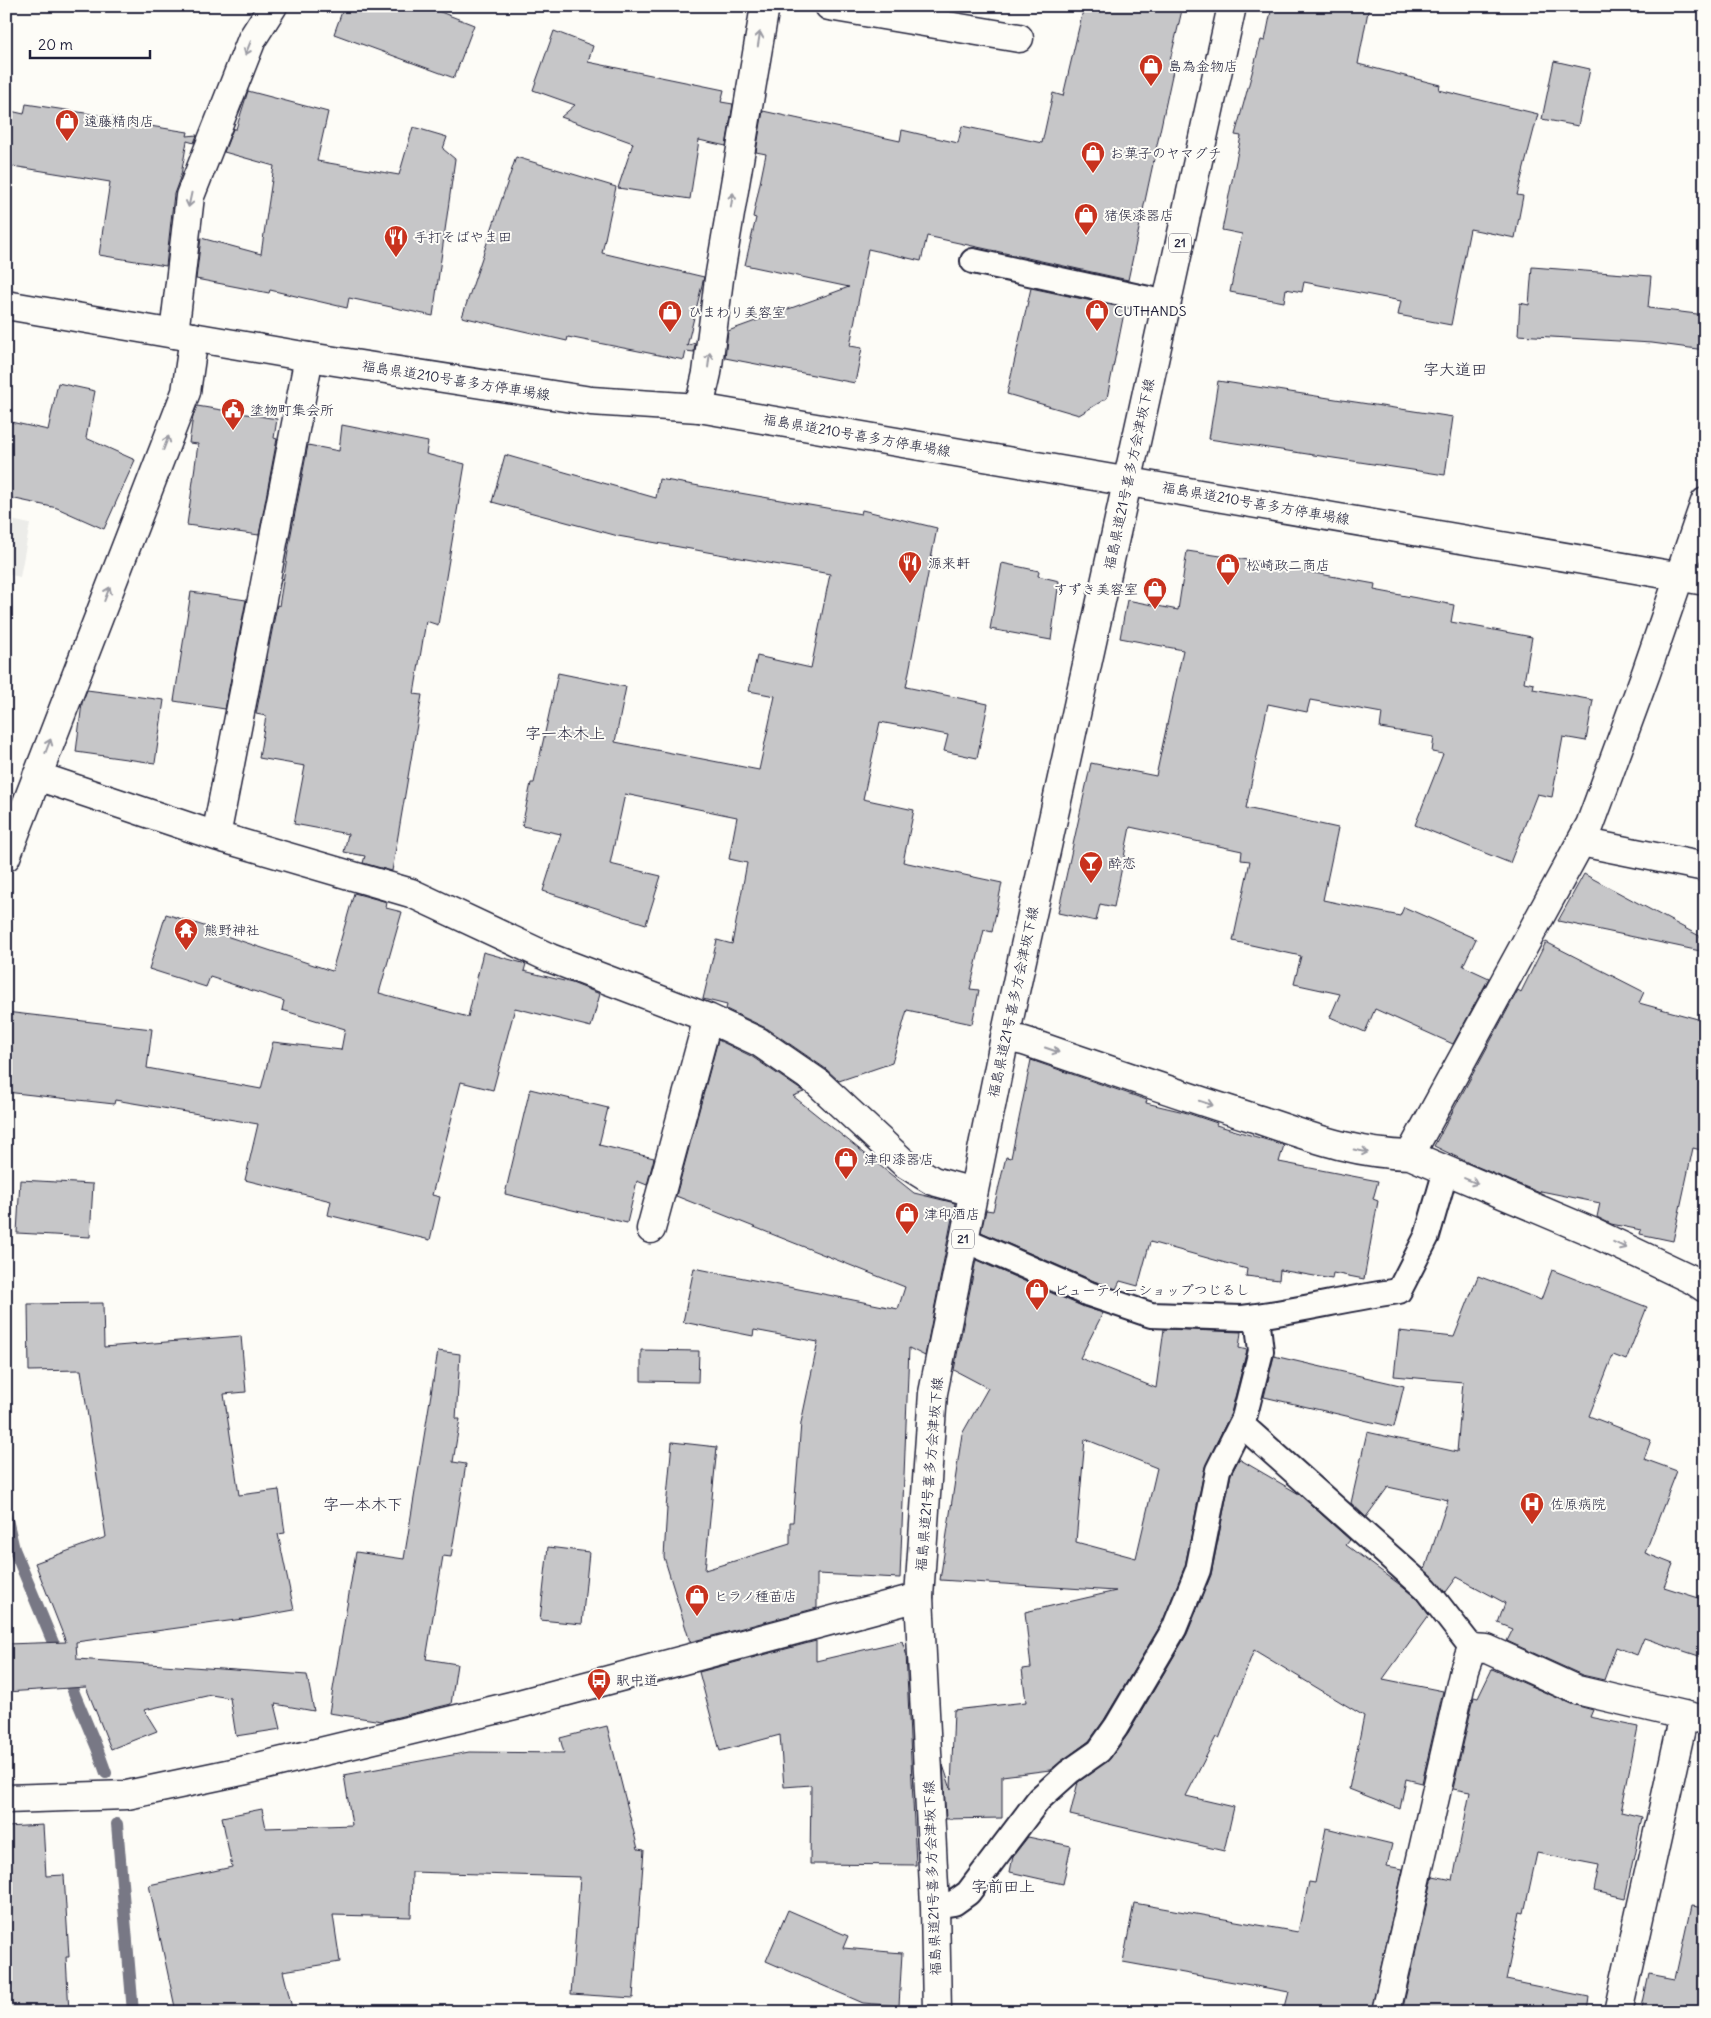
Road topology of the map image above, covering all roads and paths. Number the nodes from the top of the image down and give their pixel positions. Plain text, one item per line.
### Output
1 (273, 6) edge
2 (765, 6) edge
3 (829, 6) edge
4 (1232, 6) edge
5 (1020, 38) dead end
6 (973, 261) dead end
7 (1167, 303) junction
8 (6, 306) edge
9 (184, 335) junction
10 (309, 357) junction
11 (699, 408) junction
12 (1128, 480) junction
13 (1705, 502) edge
14 (1692, 578) edge
15 (37, 776) junction
16 (216, 836) junction
17 (1581, 842) junction
18 (6, 857) edge
19 (1705, 867) edge
20 (708, 1018) junction
21 (1005, 1037) junction
22 (1410, 1155) junction
23 (1446, 1170) junction
24 (973, 1192) junction
25 (651, 1228) dead end
26 (963, 1239) junction
27 (1705, 1288) edge
28 (1257, 1316) junction
29 (1242, 1425) junction
30 (919, 1597) junction
31 (1472, 1648) junction
32 (1694, 1717) edge
33 (6, 1799) edge
34 (935, 1906) junction
35 (937, 2012) edge
36 (1386, 2012) edge
37 (1618, 2012) edge

1 -> 9 street
11 -> 2 street
3 - 5 street
4 - 7 street, 福島県道21号喜多方会津坂下線 / 21
6 - 7 lane
7 - 12 street, 福島県道21号喜多方会津坂下線 / 21
8 - 9 street, 福島県道210号喜多方停車場線
9 - 10 street, 福島県道210号喜多方停車場線
15 -> 9 street
10 - 11 street, 福島県道210号喜多方停車場線
10 - 16 street
11 - 12 street, 福島県道210号喜多方停車場線
12 - 14 street, 福島県道210号喜多方停車場線
12 - 21 street, 福島県道21号喜多方会津坂下線 / 21
13 - 14 street
14 - 17 street
15 - 16 street
15 - 18 street
16 - 20 street
17 - 19 street
17 - 22 street
20 - 24 street
20 - 25 street
21 -> 22 street
21 - 24 street, 福島県道21号喜多方会津坂下線 / 21
22 - 23 street
23 -> 27 street
23 - 28 lane
24 - 26 street, 福島県道21号喜多方会津坂下線 / 21
26 - 28 lane
26 - 30 street, 福島県道21号喜多方会津坂下線 / 21
28 - 29 lane
29 - 31 lane
29 - 34 lane
30 - 33 street
30 - 34 street, 福島県道21号喜多方会津坂下線 / 21
31 - 32 street
31 - 36 street
32 - 37 street
34 - 35 street, 福島県道21号喜多方会津坂下線 / 21

